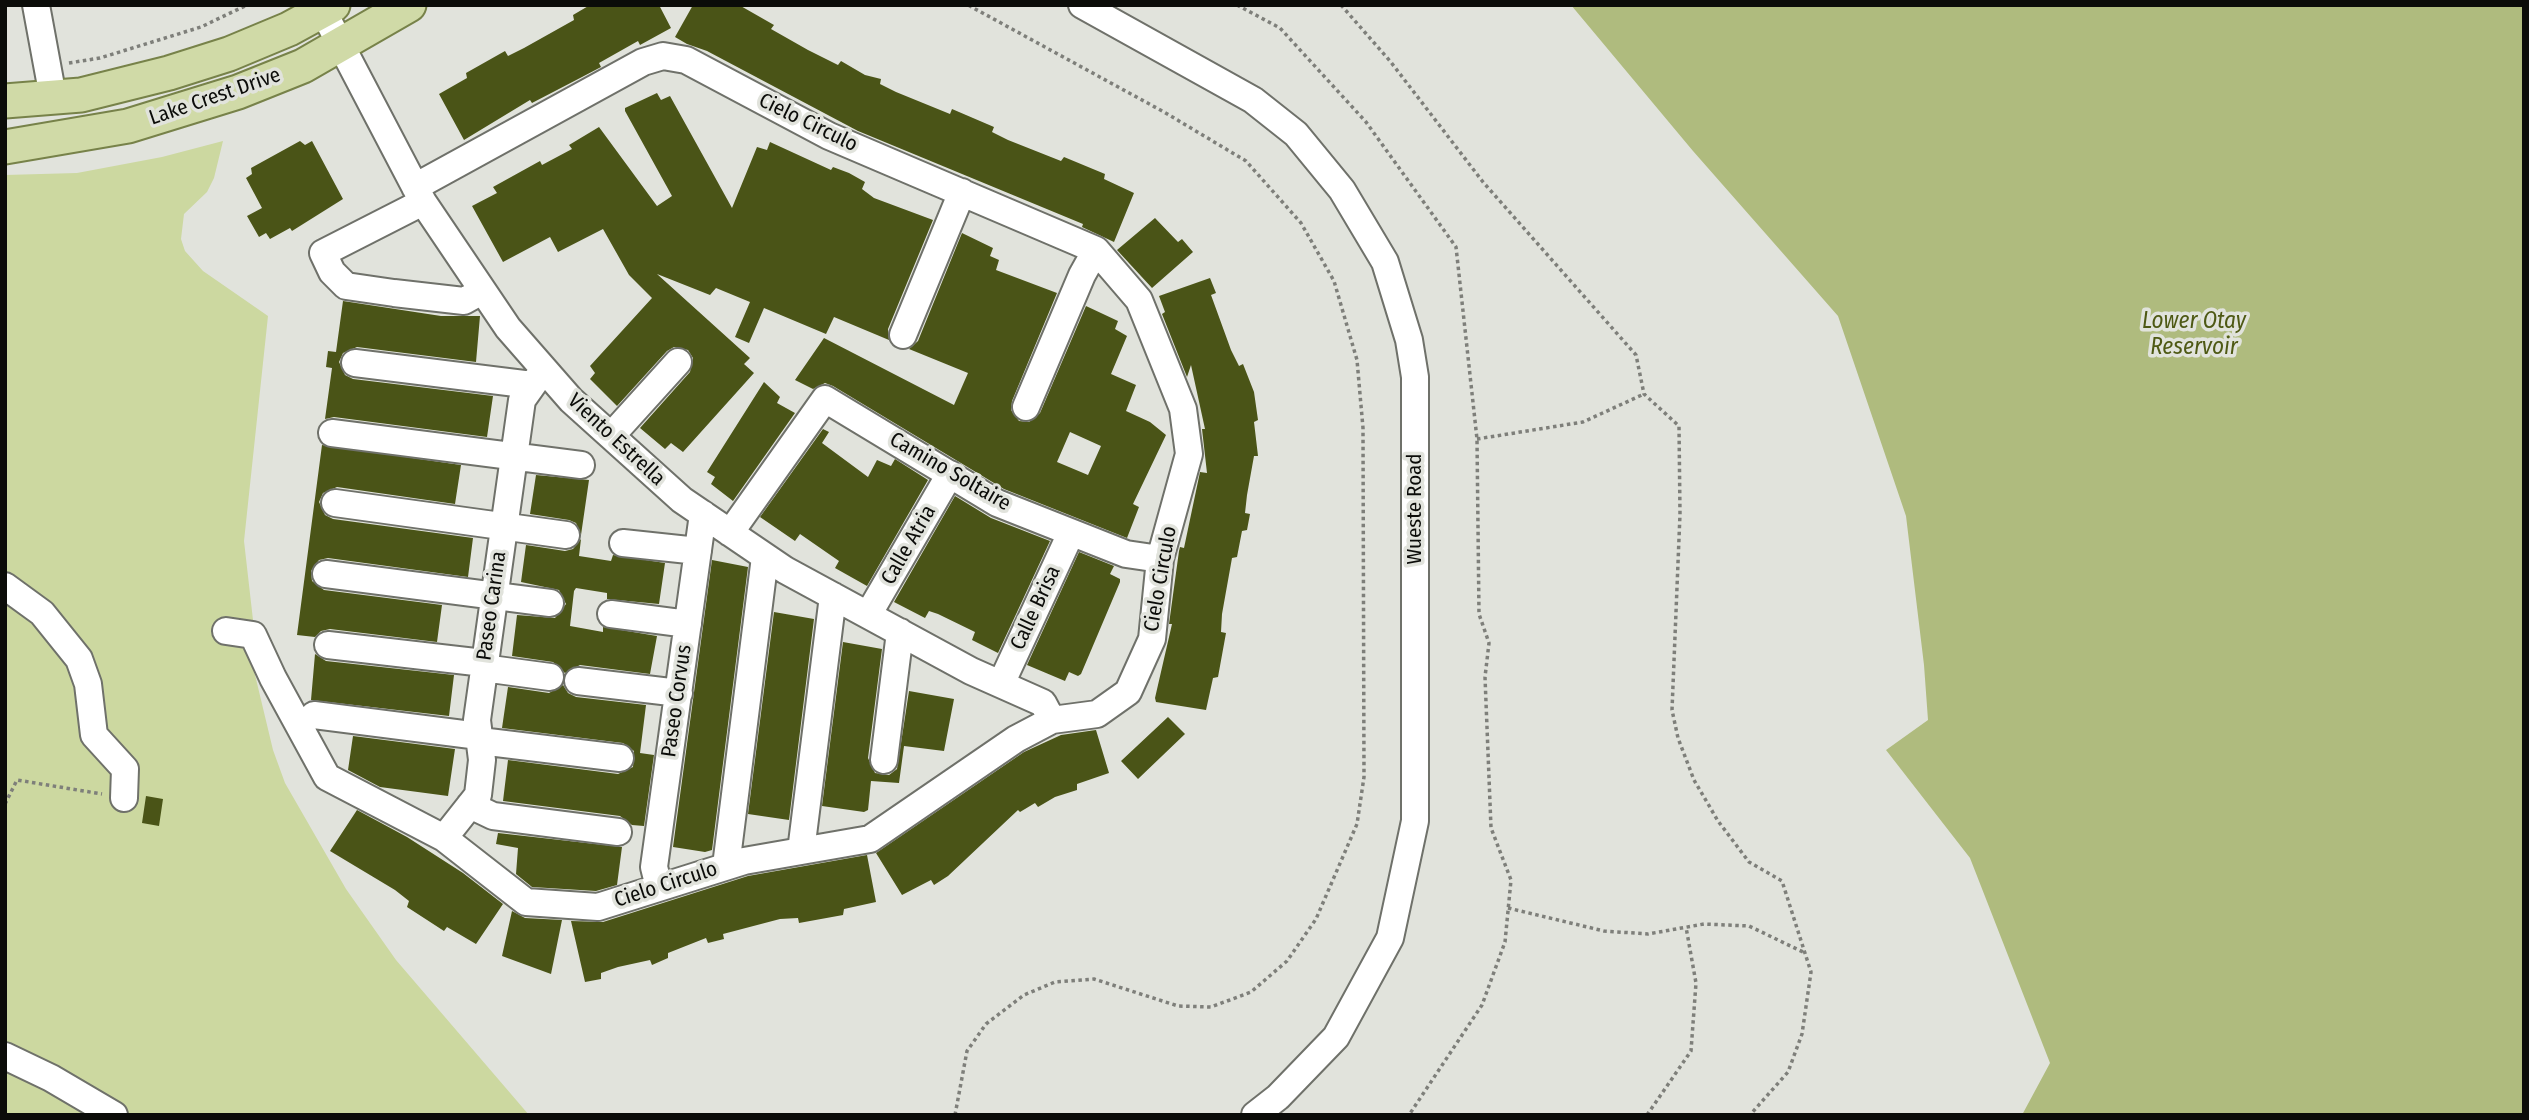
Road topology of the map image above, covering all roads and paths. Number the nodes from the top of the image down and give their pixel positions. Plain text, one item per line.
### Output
1 (36, 5) edge
2 (247, 5) edge
3 (409, 5) edge
4 (968, 5) edge
5 (1082, 5) edge
6 (1237, 5) edge
7 (1341, 5) edge
8 (328, 8) edge
9 (340, 46) junction
10 (50, 82) junction
11 (5, 101) edge
12 (5, 148) edge
13 (962, 192) junction
14 (419, 194) junction
15 (1096, 250) junction
16 (482, 291) junction
17 (903, 335) dead end
18 (678, 362) dead end
19 (355, 363) dead end
20 (538, 377) junction
21 (1644, 394) junction
22 (1026, 407) dead end
23 (332, 433) dead end
24 (611, 436) junction
25 (1477, 439) junction
26 (514, 457) junction
27 (581, 465) dead end
28 (950, 474) junction
29 (335, 503) dead end
30 (703, 514) junction
31 (504, 527) junction
32 (730, 533) junction
33 (1071, 533) junction
34 (565, 535) dead end
35 (623, 543) dead end
36 (698, 551) junction
37 (765, 557) junction
38 (1160, 559) junction
39 (326, 573) dead end
40 (5, 586) edge
41 (493, 596) junction
42 (833, 596) junction
43 (550, 603) dead end
44 (611, 614) dead end
45 (868, 615) junction
46 (688, 624) junction
47 (226, 631) dead end
48 (900, 632) junction
49 (328, 645) dead end
50 (484, 666) junction
51 (550, 677) dead end
52 (578, 681) dead end
53 (1000, 684) junction
54 (678, 694) junction
55 (314, 715) dead end
56 (1052, 720) junction
57 (480, 738) junction
58 (620, 758) dead end
59 (884, 760) dead end
60 (124, 798) joint
61 (5, 804) edge
62 (470, 805) junction
63 (618, 832) dead end
64 (444, 838) junction
65 (801, 851) junction
66 (726, 866) junction
67 (659, 887) junction
68 (1508, 908) junction
69 (1686, 927) junction
70 (1803, 952) junction
71 (5, 1056) edge
72 (114, 1115) edge
73 (955, 1115) edge
74 (1255, 1115) edge
75 (1409, 1115) edge
76 (1647, 1115) edge
77 (1750, 1115) edge

1 - 10 street
2 - 10 path
3 - 9 main road, Lake Crest Drive
4 - 73 path
5 - 74 street, Wueste Road
6 - 25 path
7 - 21 path
8 - 9 street, Viento Estrella
8 - 10 main road, Lake Crest Drive
9 - 12 main road, Lake Crest Drive
9 - 14 street, Viento Estrella
10 - 11 main road, Lake Crest Drive
13 - 14 street, Cielo Circulo
13 - 15 street, Cielo Circulo
13 - 17 street
14 - 16 street, Viento Estrella
14 - 16 street, Cielo Circulo
15 - 22 street
15 - 38 street, Cielo Circulo
16 - 20 street, Viento Estrella
18 - 24 street
19 - 20 street
20 - 24 street, Viento Estrella
20 - 26 street, Paseo Carina
21 - 25 path
21 - 70 path
23 - 26 street
24 - 30 street, Viento Estrella
25 - 68 path
26 - 27 street
26 - 31 street, Paseo Carina
28 - 32 street, Camino Soltaire
28 - 33 street, Camino Soltaire
28 - 45 street, Calle Atria
29 - 31 street
30 - 32 street, Viento Estrella
30 - 36 street, Paseo Corvus
31 - 34 street
31 - 41 street, Paseo Carina
32 - 37 street, Viento Estrella
33 - 38 street, Camino Soltaire
33 - 53 street, Calle Brisa
35 - 36 street
36 - 46 street, Paseo Corvus
37 - 42 street, Viento Estrella
37 - 66 street
38 - 56 street, Cielo Circulo
39 - 41 street
40 - 60 street
41 - 43 street
41 - 50 street, Paseo Carina
42 - 45 street, Viento Estrella
42 - 65 street
44 - 46 street
45 - 48 street, Viento Estrella
46 - 54 street, Paseo Corvus
47 - 64 street, Cielo Circulo
48 - 53 street, Viento Estrella
48 - 59 street
49 - 50 street
50 - 51 street
50 - 57 street, Paseo Carina
52 - 54 street
53 - 56 street, Viento Estrella
54 - 67 street, Paseo Corvus
55 - 57 street
56 - 65 street, Cielo Circulo
57 - 58 street
57 - 62 street, Paseo Carina
60 - 61 path
62 - 63 street
62 - 64 street, Paseo Carina
64 - 67 street, Cielo Circulo
65 - 66 street, Cielo Circulo
66 - 67 street, Cielo Circulo
68 - 69 path
68 - 75 path
69 - 70 path
69 - 76 path
70 - 77 path
71 - 72 street

